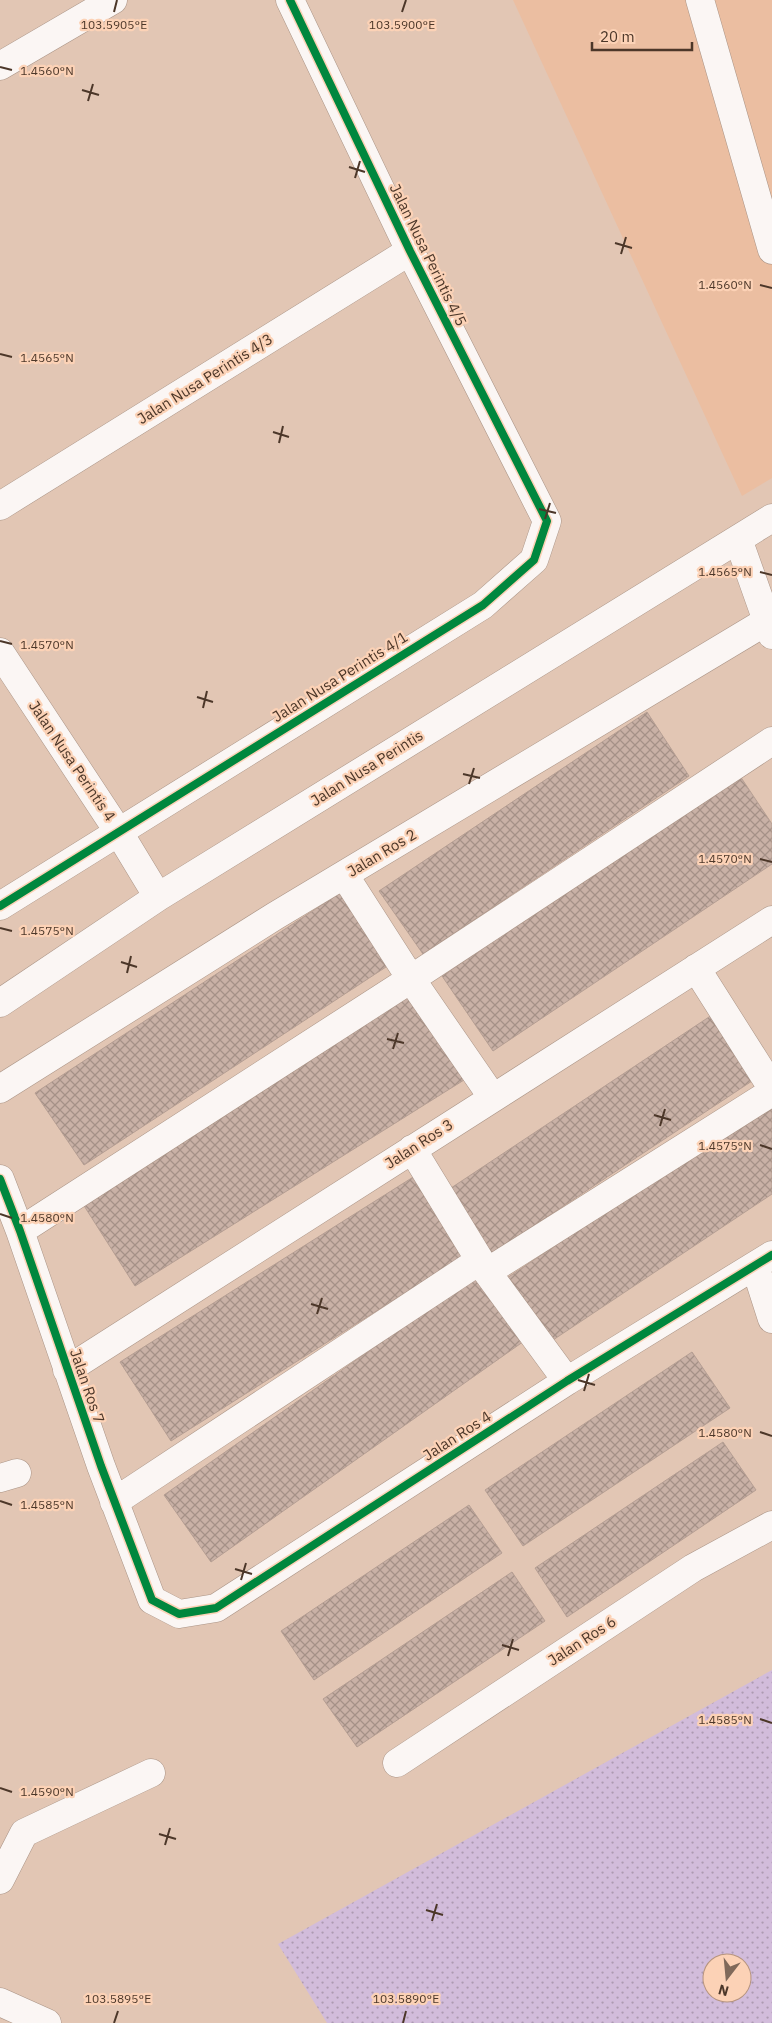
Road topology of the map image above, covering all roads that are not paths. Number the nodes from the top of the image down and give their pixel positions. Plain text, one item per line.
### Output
1 (113, 0) edge
2 (290, 0) edge
3 (700, 0) edge
4 (0, 66) edge
5 (772, 250) edge
6 (410, 251) junction
7 (0, 506) edge
8 (772, 518) edge
9 (547, 521) joint
10 (738, 539) junction
11 (770, 628) edge
12 (0, 652) edge
13 (772, 742) edge
14 (118, 831) junction
15 (345, 876) junction
16 (158, 897) junction
17 (0, 906) edge
18 (772, 920) edge
19 (696, 968) junction
20 (411, 980) junction
21 (0, 1003) edge
22 (772, 1088) edge
23 (0, 1089) edge
24 (772, 1092) edge
25 (493, 1098) junction
26 (412, 1149) junction
27 (0, 1179) edge
28 (20, 1231) junction
29 (763, 1260) edge
30 (483, 1266) junction
31 (772, 1318) edge
32 (67, 1370) junction
33 (567, 1381) junction
34 (114, 1502) junction
35 (772, 1525) edge
36 (152, 1600) joint
37 (397, 1763) dead end
38 (151, 1774) dead end
39 (0, 1880) edge
40 (0, 2002) edge
41 (47, 2023) edge

1 - 4 street
2 - 6 street, Jalan Nusa Perintis 4/5
3 - 5 street
6 - 7 street, Jalan Nusa Perintis 4/3
6 - 9 street, Jalan Nusa Perintis 4/5
8 - 10 street, Jalan Nusa Perintis
9 - 14 street, Jalan Nusa Perintis 4/1
10 - 11 street
10 - 16 street, Jalan Nusa Perintis
11 - 15 street, Jalan Ros 2
12 - 14 street, Jalan Nusa Perintis 4
13 - 20 street
14 - 16 street, Jalan Nusa Perintis 4
14 - 17 street, Jalan Nusa Perintis 4/1
15 - 20 street
15 - 23 street, Jalan Ros 2
16 - 21 street, Jalan Nusa Perintis
18 - 19 street, Jalan Ros 3
19 - 22 street
19 - 25 street, Jalan Ros 3
20 - 25 street
20 - 28 street
24 - 30 street
25 - 26 street, Jalan Ros 3
26 - 30 street
26 - 32 street, Jalan Ros 3
27 - 28 street, Jalan Ros 7
28 - 32 street, Jalan Ros 7
29 - 31 street
29 - 33 street, Jalan Ros 4
30 - 33 street
30 - 34 street
32 - 34 street, Jalan Ros 7
33 - 36 street, Jalan Ros 4
34 - 36 street, Jalan Ros 7
35 - 37 street, Jalan Ros 6
38 - 39 street
40 - 41 street

